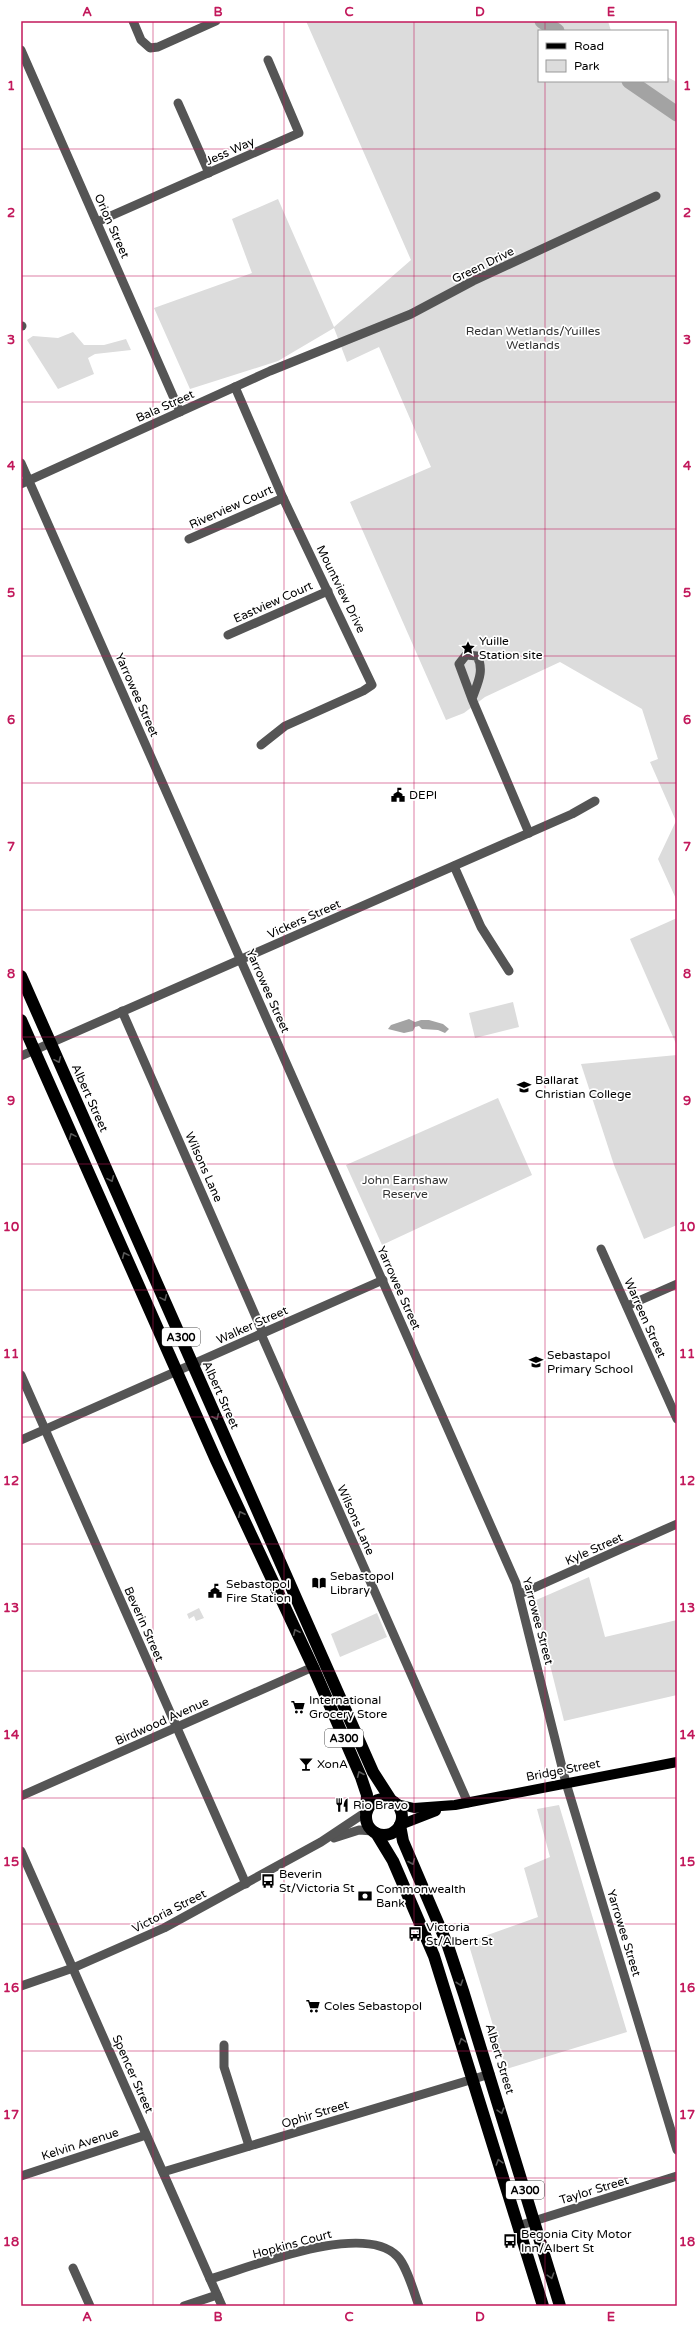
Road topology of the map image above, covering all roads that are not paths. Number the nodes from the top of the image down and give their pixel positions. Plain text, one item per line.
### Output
1 (133, 21) edge
2 (216, 21) edge
3 (21, 50) edge
4 (268, 60) dead end
5 (178, 103) dead end
6 (209, 173) junction
7 (656, 196) dead end
8 (97, 222) junction
9 (320, 353) joint
10 (235, 387) junction
11 (180, 412) junction
12 (21, 463) edge
13 (25, 482) edge
14 (283, 498) junction
15 (189, 539) dead end
16 (328, 591) junction
17 (228, 635) dead end
18 (472, 699) dead end
19 (261, 745) dead end
20 (595, 801) dead end
21 (529, 833) junction
22 (454, 866) junction
23 (241, 960) junction
24 (509, 972) dead end
25 (21, 976) edge
26 (122, 1011) junction
27 (21, 1020) edge
28 (50, 1043) junction
29 (34, 1050) junction
30 (21, 1056) edge
31 (601, 1249) dead end
32 (383, 1280) junction
33 (677, 1284) edge
34 (627, 1306) junction
35 (262, 1334) junction
36 (193, 1364) junction
37 (176, 1371) junction
38 (21, 1375) edge
39 (674, 1403) edge
40 (677, 1419) edge
41 (45, 1429) junction
42 (21, 1440) edge
43 (677, 1524) edge
44 (520, 1594) junction
45 (313, 1667) junction
46 (177, 1728) junction
47 (677, 1762) edge
48 (566, 1783) junction
49 (21, 1796) edge
50 (394, 1802) junction
51 (468, 1803) junction
52 (455, 1805) junction
53 (366, 1812) junction
54 (400, 1825) junction
55 (375, 1832) junction
56 (321, 1842) junction
57 (21, 1851) edge
58 (246, 1884) junction
59 (73, 1968) junction
60 (21, 1986) edge
61 (224, 2045) dead end
62 (490, 2074) junction
63 (473, 2078) junction
64 (146, 2135) junction
65 (248, 2146) junction
66 (677, 2150) edge
67 (163, 2172) junction
68 (21, 2176) edge
69 (677, 2176) edge
70 (535, 2221) junction
71 (518, 2226) junction
72 (73, 2268) dead end
73 (210, 2279) junction
74 (217, 2295) junction
75 (90, 2306) edge
76 (184, 2306) edge
77 (222, 2306) edge
78 (419, 2306) edge
79 (543, 2306) edge
80 (560, 2306) edge

1 - 2 street
3 - 8 street, Orion Street
4 - 6 street, Jess Way
5 - 6 street
6 - 8 street, Jess Way
7 - 9 street, Green Drive
8 - 11 street, Orion Street
9 - 10 street, Bala Street
10 - 11 street, Bala Street
10 - 14 street, Mountview Drive
11 - 13 street, Bala Street
12 - 13 street, Yarrowee Street
13 - 23 street, Yarrowee Street
14 - 15 street, Riverview Court
14 - 16 street, Mountview Drive
16 - 17 street, Eastview Court
16 - 19 street, Mountview Drive
18 - 21 street
20 - 21 street, Vickers Street
21 - 22 street, Vickers Street
22 - 23 street, Vickers Street
22 - 24 street
23 - 26 street, Vickers Street
23 - 32 street, Yarrowee Street
25 - 28 highway, Albert Street / A300
26 - 28 street, Vickers Street
26 - 35 street, Wilsons Lane
27 - 29 highway, A300
28 - 29 street, Vickers Street
28 -> 36 highway, Albert Street / A300
29 - 30 street, Vickers Street
37 -> 29 highway, A300
31 - 34 street, Warreen Street
32 - 35 street, Walker Street
32 - 44 street, Yarrowee Street
33 - 34 street
34 - 39 street, Warreen Street
35 - 36 street, Walker Street
35 - 51 street, Wilsons Lane
36 - 37 street, Walker Street
36 -> 50 highway, Albert Street / A300
37 - 41 street, Walker Street
45 -> 37 highway, A300
38 - 41 street, Beverin Street
39 - 40 street, Warreen Street
41 - 42 street, Walker Street
41 - 46 street, Beverin Street
43 - 44 street, Kyle Street
44 - 48 street, Yarrowee Street
45 - 46 street, Birdwood Avenue
53 -> 45 highway, A300
46 - 49 street, Birdwood Avenue
46 - 58 street, Beverin Street
47 - 48 main road, Bridge Street
48 - 51 main road, Bridge Street
48 - 66 street, Yarrowee Street
50 - 52 main road
50 - 53 highway
50 - 54 highway
51 - 52 main road, Bridge Street
52 - 54 main road
53 - 55 highway
53 - 56 street, Victoria Street
54 - 55 highway
54 -> 62 highway, Albert Street / A300
55 - 56 street, Victoria Street
63 -> 55 highway, A300
56 - 58 street, Victoria Street
57 - 59 street, Spencer Street
58 - 59 street, Victoria Street
59 - 60 street, Victoria Street
59 - 64 street, Spencer Street
61 - 65 street
62 - 63 street, Ophir Street
62 -> 70 highway, Albert Street / A300
63 - 65 street, Ophir Street
71 -> 63 highway, A300
64 - 67 street, Spencer Street
64 - 68 street, Kelvin Avenue
65 - 67 street, Ophir Street
67 - 73 street, Spencer Street
69 - 70 street, Taylor Street
70 - 71 street, Taylor Street
70 -> 80 highway, Albert Street / A300
71 - 79 highway, A300
72 - 75 street
73 - 74 street, Spencer Street
73 - 78 street, Hopkins Court
74 - 76 street
74 - 77 street, Spencer Street

